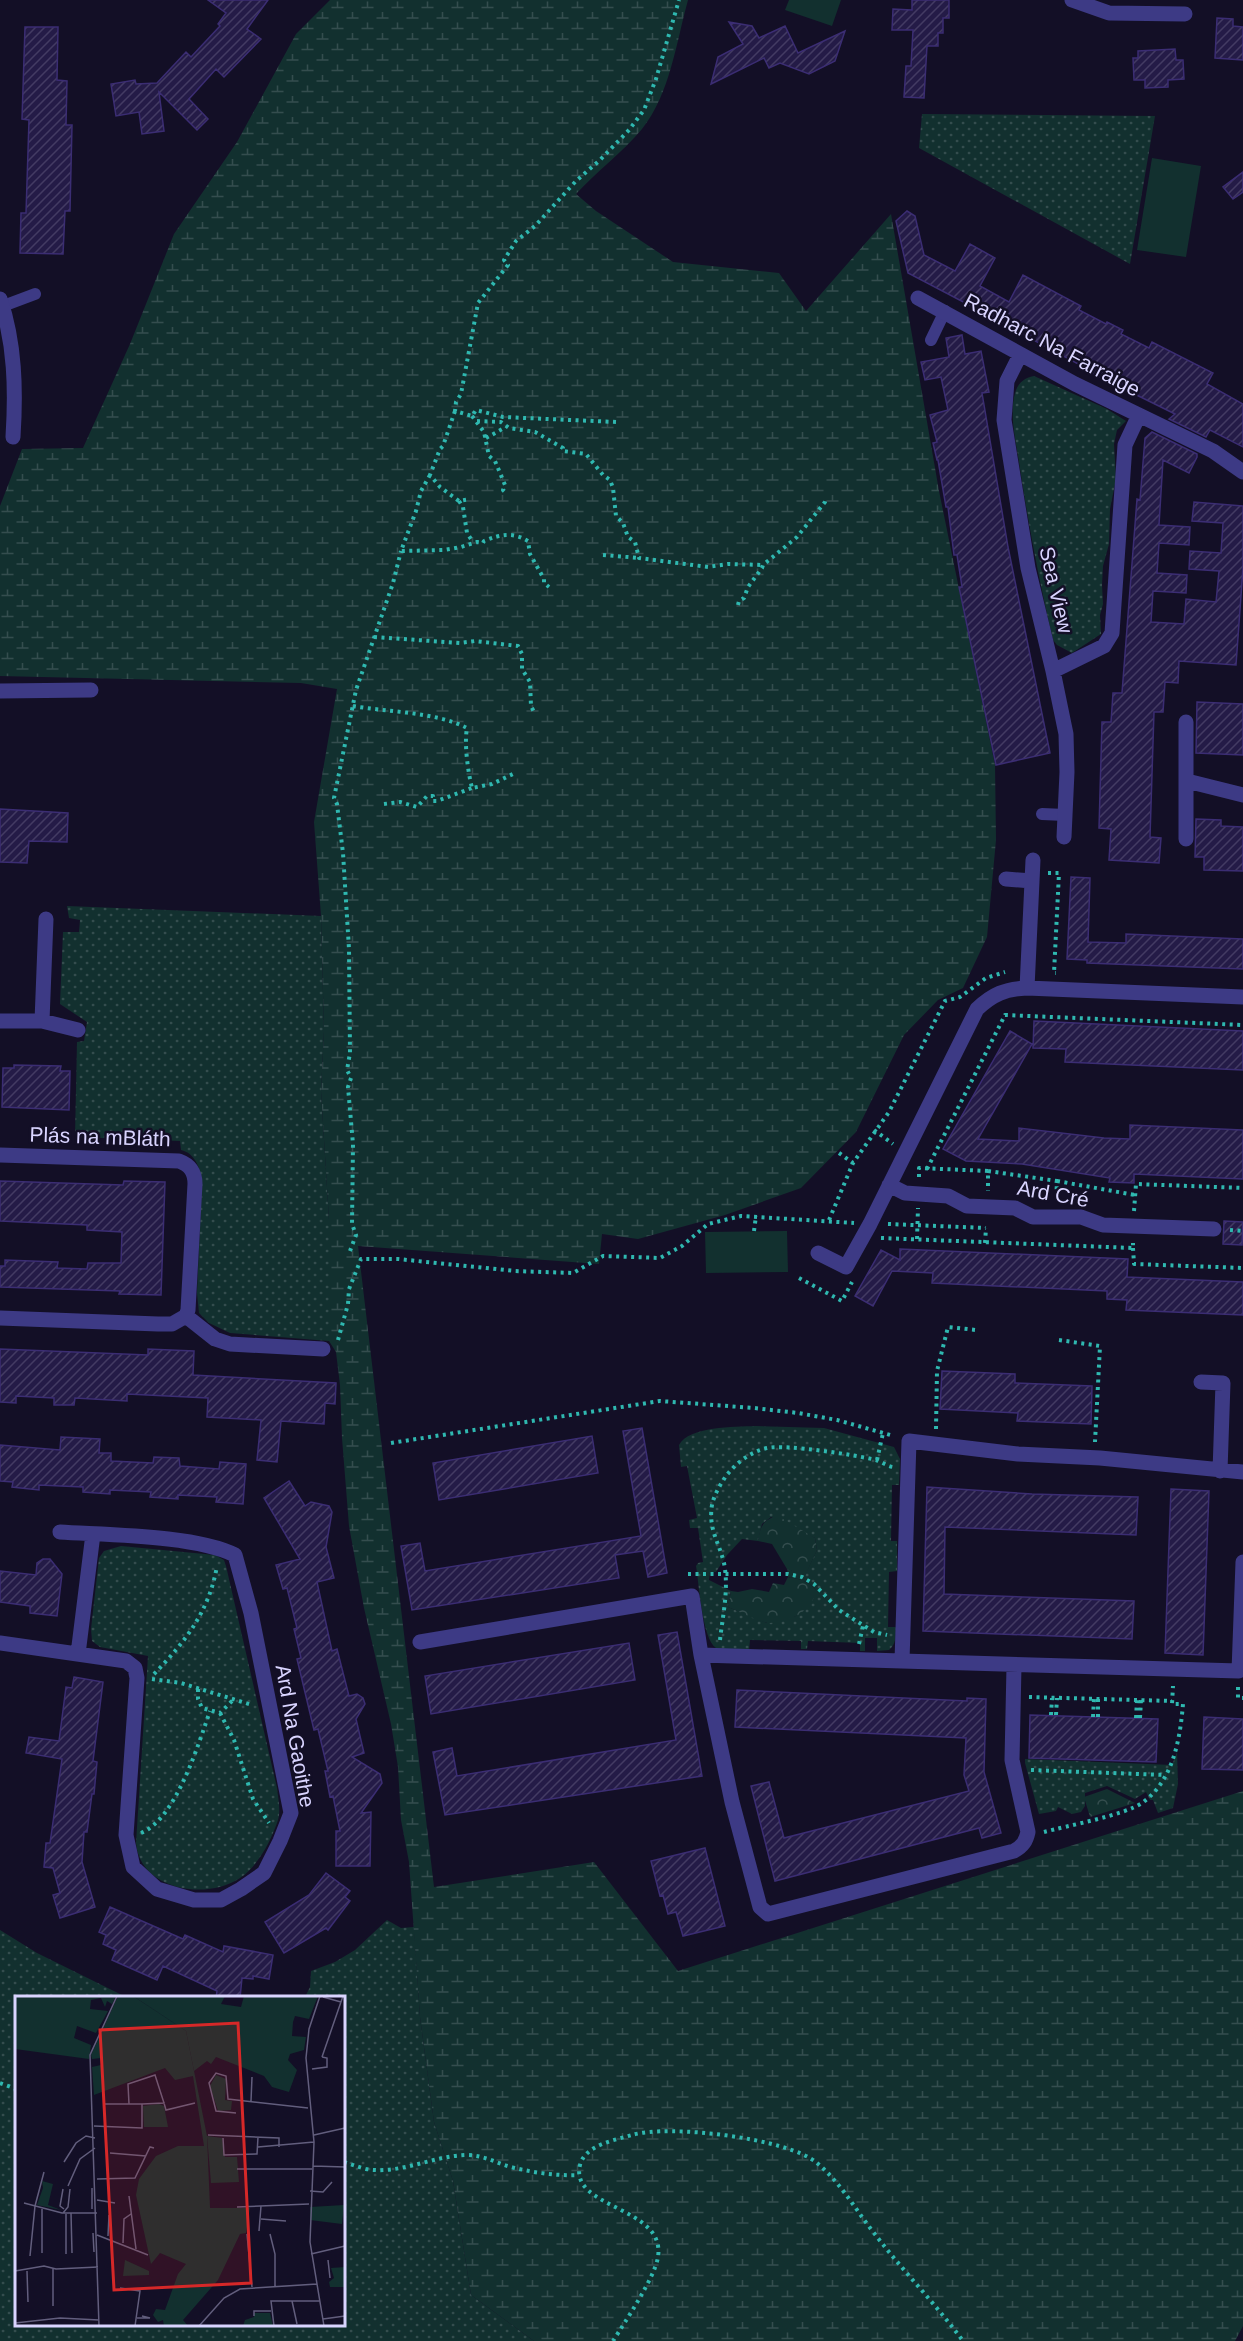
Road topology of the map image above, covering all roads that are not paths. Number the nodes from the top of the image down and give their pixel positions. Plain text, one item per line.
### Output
1 (1072, 0) edge
2 (1185, 14) dead end
3 (35, 294) dead end
4 (918, 298) dead end
5 (1, 302) edge
6 (945, 311) junction
7 (931, 340) dead end
8 (1020, 355) junction
9 (1139, 415) junction
10 (13, 437) dead end
11 (1243, 472) edge
12 (1053, 671) junction
13 (91, 690) dead end
14 (0, 691) edge
15 (1186, 722) dead end
16 (1186, 781) junction
17 (1243, 795) edge
18 (1042, 814) dead end
19 (1065, 815) junction
20 (1064, 837) dead end
21 (1186, 839) dead end
22 (1006, 879) dead end
23 (46, 919) dead end
24 (1027, 988) junction
25 (1243, 997) edge
26 (0, 1021) edge
27 (42, 1021) junction
28 (78, 1030) dead end
29 (0, 1155) edge
30 (888, 1185) junction
31 (1215, 1229) dead end
32 (818, 1253) dead end
33 (186, 1316) junction
34 (0, 1318) edge
35 (323, 1349) road end
36 (1201, 1382) dead end
37 (1221, 1471) junction
38 (1243, 1472) edge
39 (60, 1532) dead end
40 (93, 1534) junction
41 (1243, 1562) edge
42 (420, 1642) dead end
43 (0, 1643) edge
44 (78, 1654) junction
45 (701, 1655) junction
46 (902, 1661) junction
47 (1014, 1666) junction
48 (1241, 1671) edge

1 - 2 street
3 - 5 lane
4 - 6 street, Radharc Na Farraige
5 - 10 street
6 - 7 lane, Radharc Na Farraige
6 - 8 street, Radharc Na Farraige
8 - 9 street, Radharc Na Farraige
8 - 12 street, Sea View
9 - 11 street, Radharc Na Farraige
9 - 12 street, Radharc Na Farraige
12 - 19 street, Sea View
13 - 14 street
15 - 16 street
16 - 17 street
16 - 21 street
18 - 19 lane
19 - 20 street, Sea View
22 - 24 street
23 - 27 street
24 - 25 street
24 - 30 street
26 - 27 street
27 - 28 street
29 - 33 street, Plás na mBláth
30 - 31 street, Ard Cré
30 - 32 street
33 - 34 street
33 - 35 street
36 - 37 street
37 - 38 street
37 - 46 street
39 - 40 street
40 - 44 street
40 - 44 street, Ard Na Gaoithe
41 - 48 street
42 - 45 street
43 - 44 street, Ard Na Gaoithe
45 - 46 street
45 - 47 street
46 - 47 street
47 - 48 street

